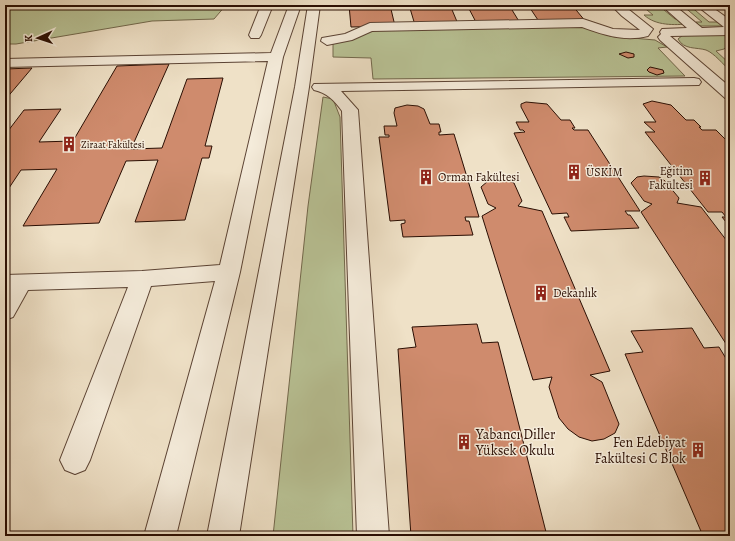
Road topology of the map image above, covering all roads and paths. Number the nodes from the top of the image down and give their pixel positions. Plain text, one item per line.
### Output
1 (267, 5) edge
2 (295, 5) edge
3 (314, 5) edge
4 (617, 5) edge
5 (667, 5) edge
6 (702, 5) edge
7 (725, 18) edge
8 (730, 26) edge
9 (646, 31) junction
10 (698, 31) junction
11 (730, 31) edge
12 (255, 35) dead end
13 (665, 35) junction
14 (327, 41) dead end
15 (276, 57) junction
16 (5, 63) edge
17 (694, 82) dead end
18 (302, 87) junction
19 (326, 87) junction
20 (730, 95) edge
21 (229, 272) junction
22 (142, 279) junction
23 (13, 283) edge
24 (5, 311) edge
25 (75, 460) dead end
26 (160, 536) edge
27 (223, 536) edge
28 (373, 536) edge

1 - 12 street
2 - 15 street
3 - 18 street
4 - 9 street
5 - 10 street
6 - 7 street
7 - 8 street
9 - 13 street
9 - 14 street
10 - 11 street
10 - 13 street
13 - 20 street
15 - 16 street
15 - 21 street
17 - 19 street
18 - 19 street
18 - 27 street
19 - 28 street
21 - 22 street
21 - 26 street
22 - 23 street
22 - 25 street
23 - 24 street

